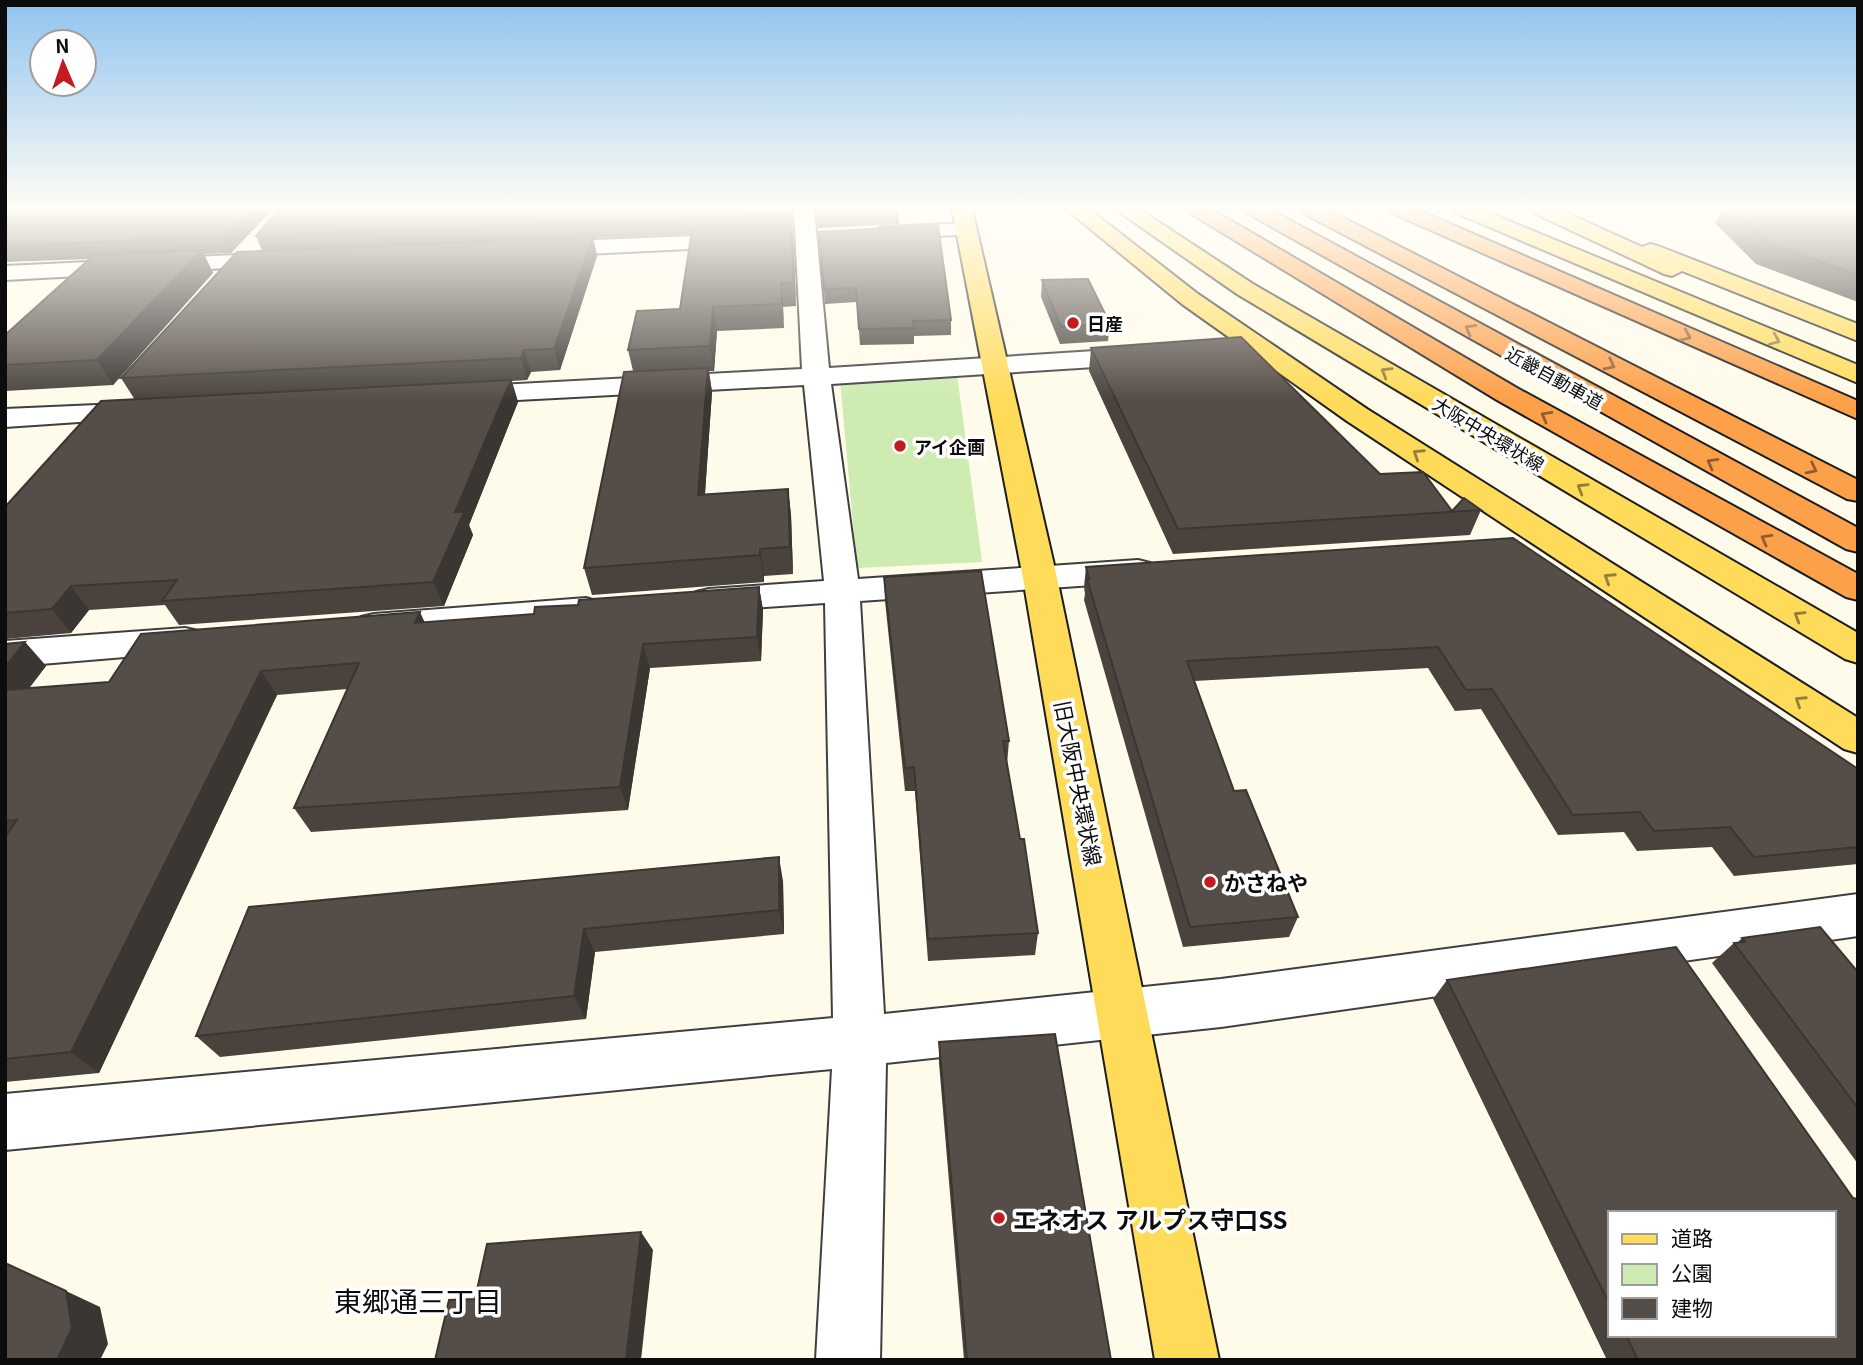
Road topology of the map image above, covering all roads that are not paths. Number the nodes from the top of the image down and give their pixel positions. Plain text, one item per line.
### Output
1 (230, 273) edge
2 (802, 273) edge
3 (976, 273) edge
4 (1157, 273) edge
5 (1223, 273) edge
6 (1303, 273) edge
7 (1370, 273) edge
8 (1433, 273) edge
9 (1544, 273) edge
10 (1615, 273) edge
11 (1683, 273) edge
12 (1704, 273) edge
13 (213, 292) edge
14 (1858, 333) edge
15 (1261, 347) junction
16 (1219, 351) edge
17 (1858, 352) edge
18 (1163, 355) edge
19 (996, 367) junction
20 (1858, 375) edge
21 (816, 376) junction
22 (132, 383) edge
23 (440, 396) edge
24 (175, 410) edge
25 (1858, 411) edge
26 (106, 413) junction
27 (5, 418) edge
28 (78, 444) edge
29 (1858, 492) edge
30 (1858, 542) edge
31 (1177, 568) edge
32 (1040, 578) junction
33 (842, 590) junction
34 (1858, 590) edge
35 (674, 603) edge
36 (619, 607) edge
37 (340, 628) edge
38 (214, 638) edge
39 (1858, 650) edge
40 (5, 654) edge
41 (1858, 738) edge
42 (1858, 915) edge
43 (1122, 1013) junction
44 (860, 1041) junction
45 (5, 1122) edge
46 (848, 1360) edge
47 (1187, 1360) edge

1 - 13 street
2 - 21 street
3 - 19 main road, 旧大阪中央環状線
4 - 15 main road
39 -> 5 main road, 大阪中央環状線
34 -> 6 highway
30 -> 7 highway, 近畿自動車道
8 -> 29 highway, 近畿自動車道
9 -> 25 highway
10 -> 20 main road
11 - 17 main road
12 - 14 main road
15 - 16 street
41 -> 15 main road
18 - 19 street
19 - 21 street
19 - 32 main road, 旧大阪中央環状線
21 - 23 street
21 - 33 street
22 - 26 street
24 - 26 street
26 - 27 street
26 - 28 street
31 - 32 street
32 - 33 street
32 - 43 main road, 旧大阪中央環状線
33 - 35 street
33 - 44 street
36 - 37 street
38 - 40 street
42 - 43 street
43 - 44 street
43 - 47 main road, 旧大阪中央環状線
44 - 45 street
44 - 46 street

